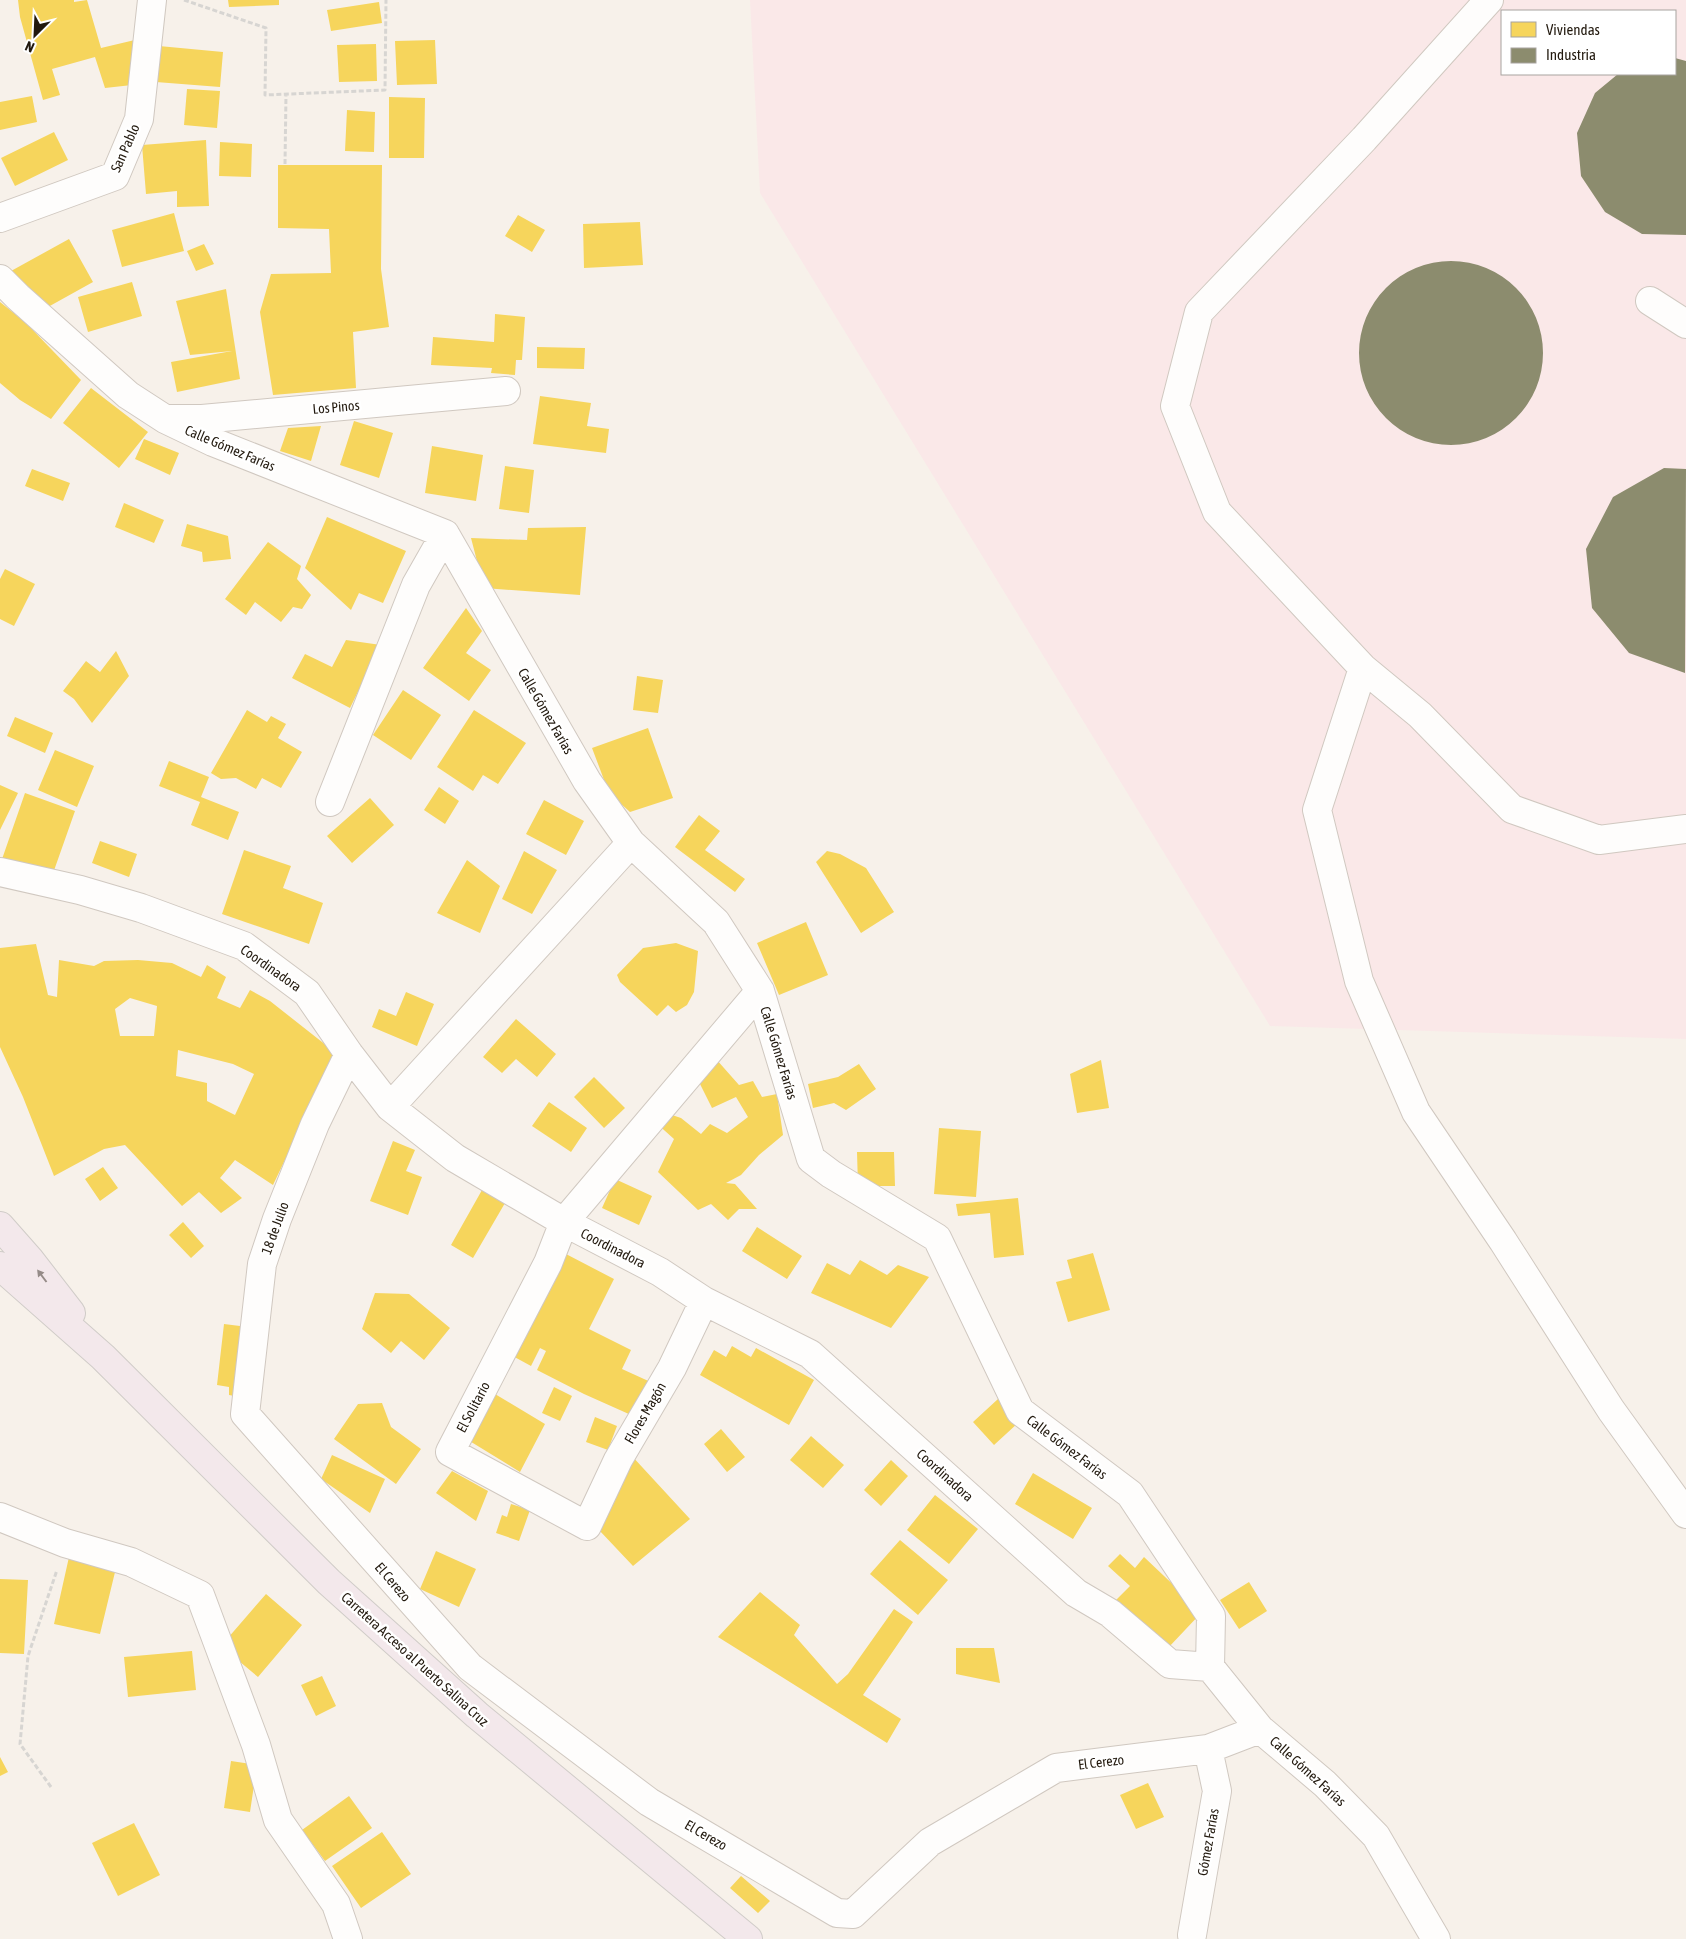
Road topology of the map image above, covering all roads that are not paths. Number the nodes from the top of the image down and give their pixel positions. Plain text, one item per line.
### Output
1 (152, 0) edge
2 (1489, 0) edge
3 (0, 218) edge
4 (0, 279) edge
5 (1650, 301) dead end
6 (1686, 324) edge
7 (506, 392) dead end
8 (165, 419) junction
9 (445, 534) junction
10 (1363, 668) junction
11 (330, 802) dead end
12 (1686, 829) edge
13 (631, 842) junction
14 (0, 872) edge
15 (760, 991) junction
16 (349, 1054) junction
17 (390, 1107) junction
18 (564, 1222) junction
19 (0, 1226) edge
20 (0, 1266) edge
21 (704, 1301) junction
22 (103, 1357) junction
23 (245, 1414) joint
24 (1686, 1514) edge
25 (0, 1517) edge
26 (586, 1526) joint
27 (1210, 1667) junction
28 (1260, 1729) junction
29 (1208, 1749) junction
30 (1192, 1935) dead end
31 (348, 1939) edge
32 (748, 1939) edge
33 (1436, 1939) edge

1 - 3 street, San Pablo
2 - 10 street
4 - 8 street, Calle Gómez Farías
5 - 6 street
7 - 8 street, Los Pinos
8 - 9 street, Calle Gómez Farías
9 - 11 street
9 - 13 street, Calle Gómez Farías
10 - 12 street
10 - 24 street
13 - 15 street, Calle Gómez Farías
13 - 17 street
14 - 16 street, Coordinadora
15 - 18 street
15 - 27 street, Calle Gómez Farías
16 - 17 street, Coordinadora
16 - 23 street, 18 de Julio
17 - 18 street, Coordinadora
18 - 21 street, Coordinadora
18 - 26 street, El Solitario
22 -> 19 main road, Carretera Acceso al Puerto Salina Cruz
20 - 22 main road, Carretera Acceso al Puerto Salina Cruz
21 - 26 street, Flores Magón
21 - 27 street, Coordinadora
22 - 32 main road, Carretera Acceso al Puerto Salina Cruz
23 - 29 street, El Cerezo
25 - 31 street
27 - 28 street, Calle Gómez Farías
28 - 29 street, El Cerezo
28 - 33 street, Calle Gómez Farías
29 - 30 street, Gómez Farías

